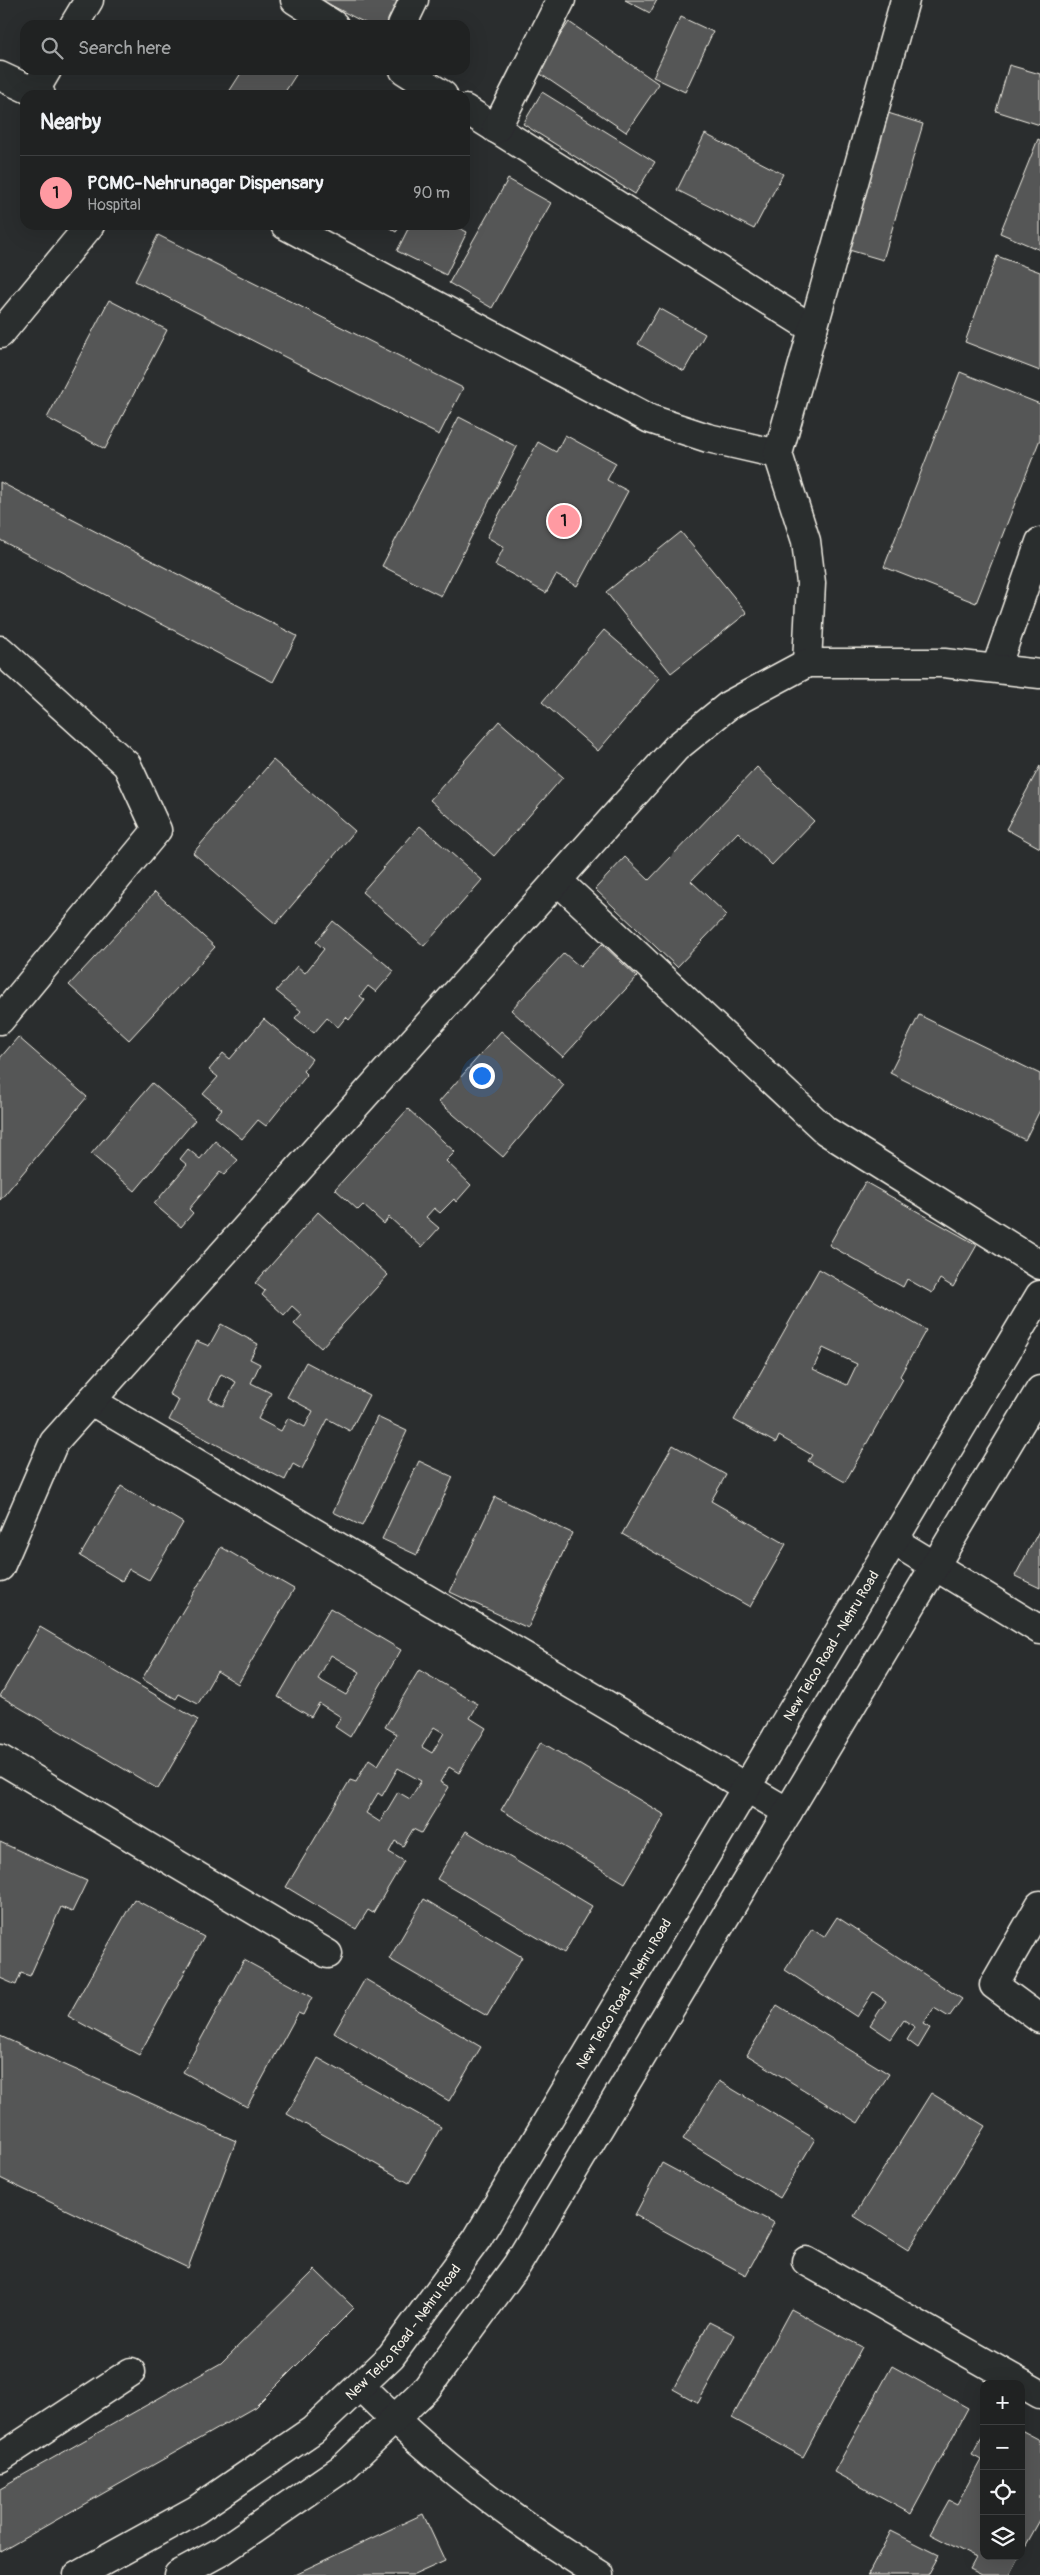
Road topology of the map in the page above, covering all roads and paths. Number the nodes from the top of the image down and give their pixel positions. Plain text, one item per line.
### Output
1 (89, 0) edge
2 (295, 0) edge
3 (414, 0) edge
4 (561, 0) edge
5 (905, 0) edge
6 (77, 20) edge
7 (326, 20) edge
8 (404, 20) edge
9 (412, 75) edge
10 (0, 76) edge
11 (41, 85) edge
12 (435, 90) edge
13 (470, 112) edge
14 (496, 129) junction
15 (86, 230) edge
16 (294, 230) edge
17 (813, 329) junction
18 (0, 334) edge
19 (778, 454) junction
20 (1040, 542) edge
21 (0, 650) edge
22 (806, 663) junction
23 (996, 668) junction
24 (1040, 674) edge
25 (557, 880) junction
26 (0, 1020) edge
27 (1040, 1265) edge
28 (1040, 1295) edge
29 (1040, 1390) edge
30 (91, 1401) junction
31 (894, 1542) junction
32 (934, 1566) junction
33 (0, 1567) edge
34 (1040, 1630) edge
35 (0, 1759) edge
36 (746, 1787) junction
37 (788, 1812) junction
38 (1040, 1905) edge
39 (328, 1954) dead end
40 (1040, 2019) edge
41 (806, 2261) dead end
42 (131, 2372) dead end
43 (360, 2386) junction
44 (1040, 2394) edge
45 (394, 2420) junction
46 (0, 2458) edge
47 (78, 2575) edge
48 (178, 2575) edge
49 (600, 2575) edge

1 - 6 street
2 - 7 street
3 - 8 street
4 - 14 street
5 - 17 street
9 - 12 street
10 - 11 street
13 - 14 street
14 - 17 street
15 - 18 street
16 - 19 street
17 - 19 street
19 - 22 street
20 - 23 street
21 - 26 street
22 - 23 street
22 - 25 street
23 - 24 street
25 - 27 street
25 - 30 street
28 - 31 street, New Telco Road - Nehru Road
29 - 32 street
30 - 33 street
30 - 36 street
31 - 32 street
31 - 36 street, New Telco Road - Nehru Road
32 - 34 street
32 - 37 street
35 - 39 street
36 - 37 street
36 - 43 street, New Telco Road - Nehru Road
37 - 45 street
38 - 40 street
41 - 44 street
42 - 46 street
43 - 45 street
43 - 47 street, New Telco Road - Nehru Road
45 - 48 street
45 - 49 street

